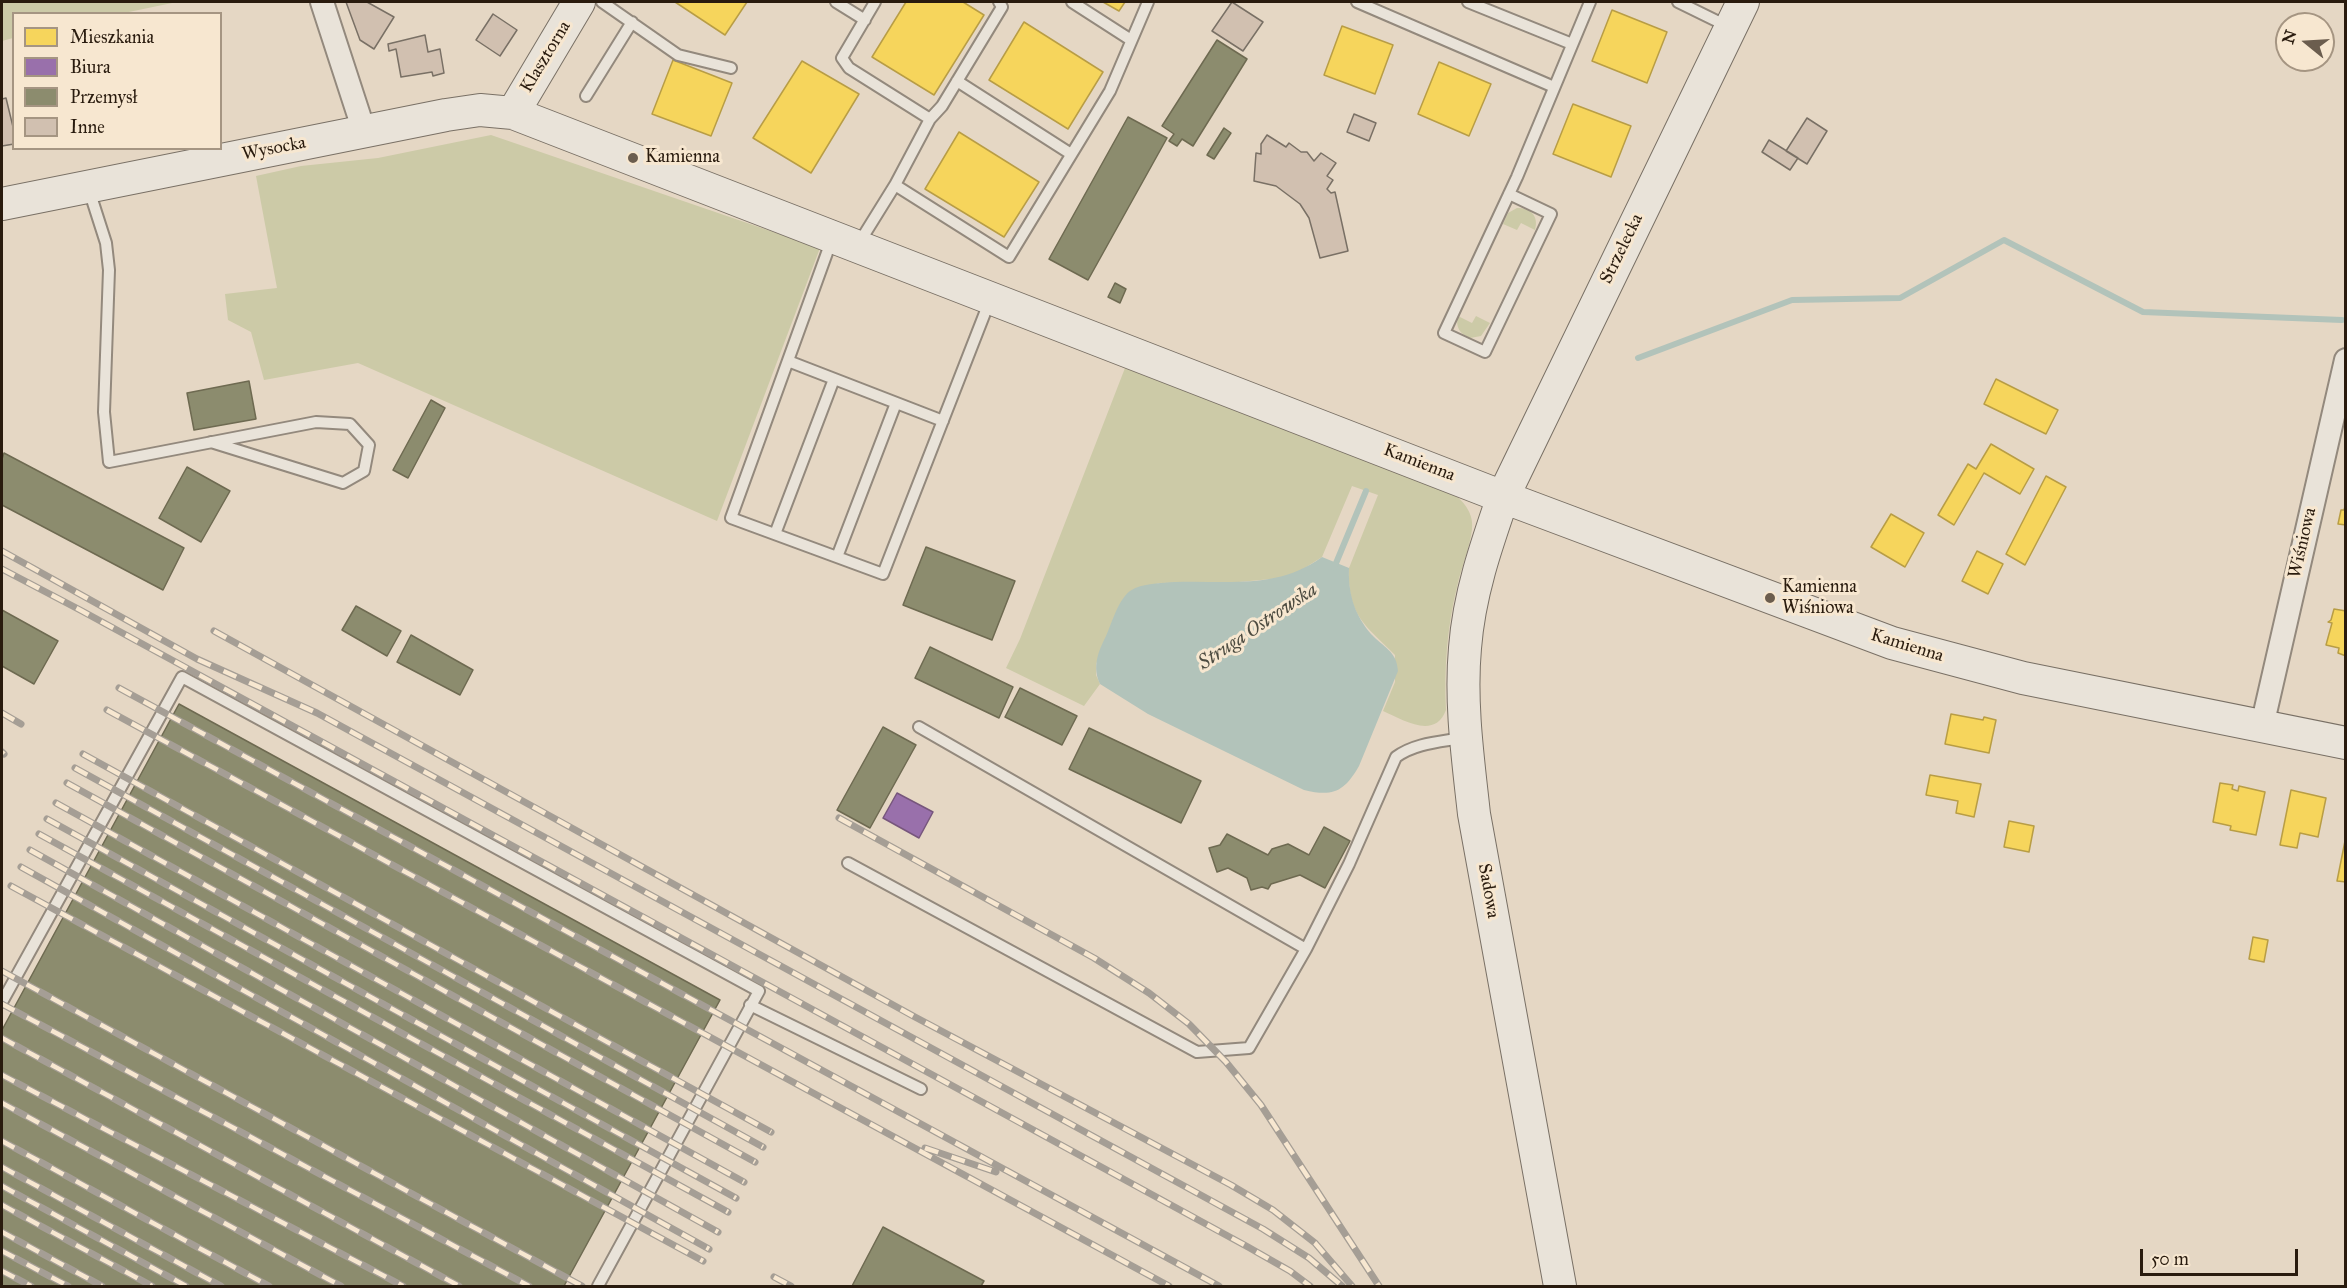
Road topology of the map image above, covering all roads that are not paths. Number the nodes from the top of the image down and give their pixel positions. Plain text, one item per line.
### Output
1 (322, 2) edge
2 (579, 2) edge
3 (602, 2) edge
4 (836, 2) edge
5 (875, 2) edge
6 (999, 2) edge
7 (1072, 2) edge
8 (1148, 2) edge
9 (1357, 2) edge
10 (1468, 2) edge
11 (1590, 2) edge
12 (1678, 2) edge
13 (1736, 15) edge
14 (865, 20) junction
15 (632, 22) junction
16 (1131, 40) junction
17 (1572, 44) junction
18 (731, 68) dead end
19 (957, 81) junction
20 (1554, 87) junction
21 (586, 96) dead end
22 (513, 113) junction
23 (930, 119) junction
24 (364, 131) junction
25 (1071, 154) junction
26 (895, 184) junction
27 (88, 187) junction
28 (1509, 194) junction
29 (2, 204) edge
30 (845, 241) junction
31 (991, 297) junction
32 (788, 361) junction
33 (2344, 372) edge
34 (834, 379) junction
35 (896, 403) junction
36 (943, 421) junction
37 (211, 442) junction
38 (1503, 497) junction
39 (775, 534) junction
40 (837, 557) junction
41 (2262, 726) junction
42 (919, 727) dead end
43 (1466, 737) junction
44 (2346, 743) edge
45 (848, 863) dead end
46 (1306, 950) junction
47 (2, 1002) edge
48 (750, 1005) junction
49 (921, 1089) dead end
50 (598, 1287) edge
51 (1560, 1287) edge

1 - 24 street
2 - 22 street, Klasztorna
3 - 15 lane
4 - 14 lane
5 - 14 lane
6 - 19 lane
7 - 16 lane
8 - 16 lane
9 - 20 lane
10 - 17 lane
11 - 17 lane
12 - 13 lane
13 - 38 street, Strzelecka
14 - 23 lane
15 - 18 lane
15 - 21 lane
16 - 25 lane
17 - 20 lane
19 - 23 lane
19 - 25 lane
20 - 28 lane
22 - 24 street, Wysocka
22 - 30 street, Kamienna
23 - 26 lane
24 - 27 street, Wysocka
25 - 26 lane
26 - 30 lane
27 - 29 street, Wysocka
27 - 37 lane
28 - 28 lane
30 - 31 street, Kamienna
30 - 32 lane
31 - 36 lane
31 - 38 street, Kamienna
32 - 34 lane
32 - 39 lane
33 - 41 street, Wiśniowa
34 - 35 lane
34 - 39 lane
35 - 36 lane
35 - 40 lane
36 - 40 lane
37 - 37 lane
38 - 41 street, Kamienna
38 - 43 street, Sadowa
39 - 40 lane
41 - 44 street, Kamienna
42 - 46 lane
43 - 46 lane
43 - 51 street, Sadowa
45 - 46 lane
47 - 48 lane
48 - 49 lane
48 - 50 lane

